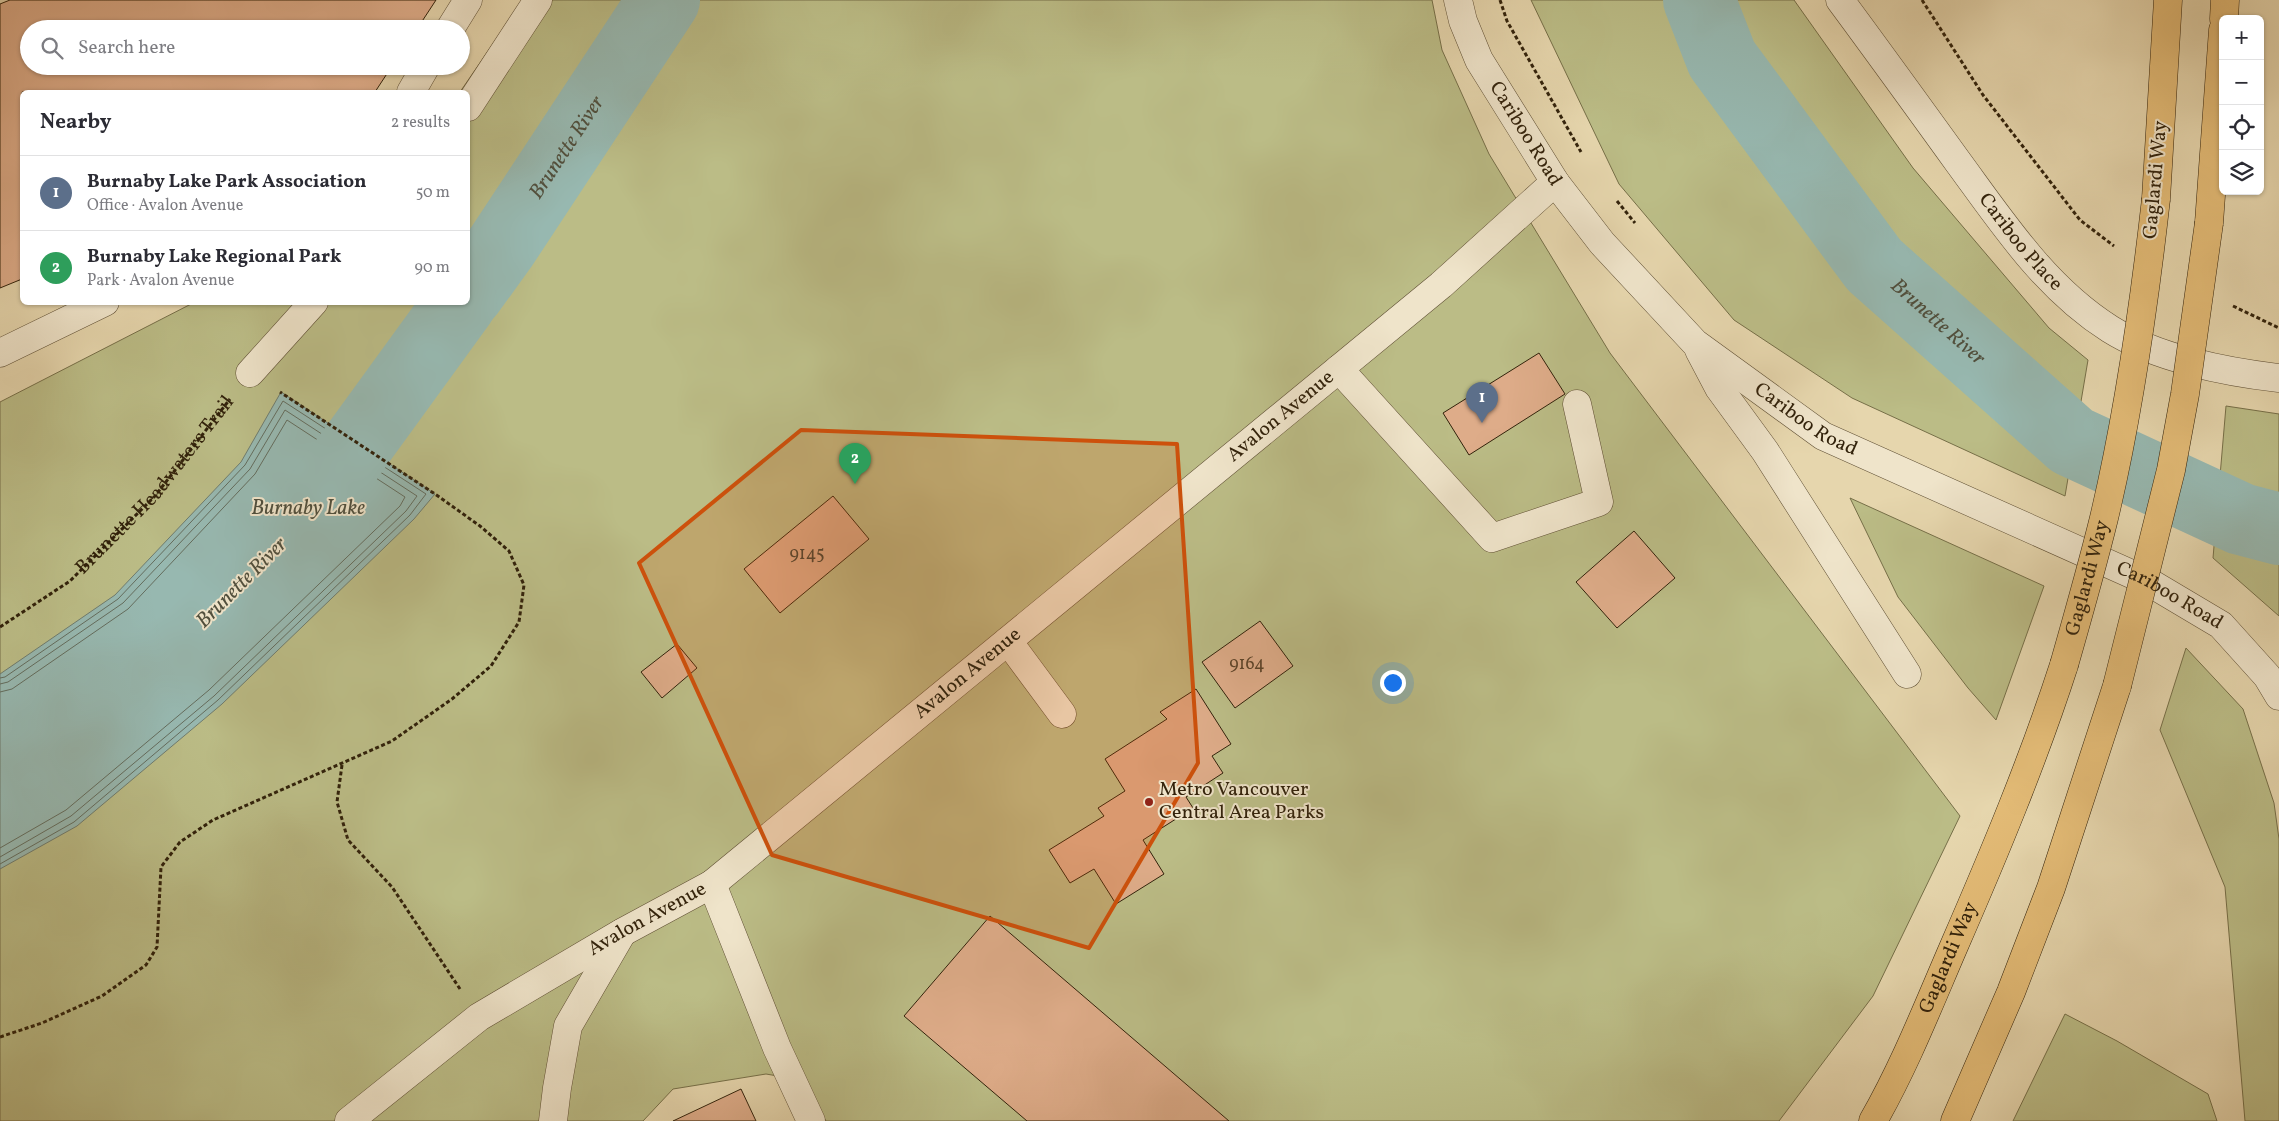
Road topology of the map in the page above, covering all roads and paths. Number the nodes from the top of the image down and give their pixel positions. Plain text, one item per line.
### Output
1 (468, 0) edge
2 (538, 0) edge
3 (1458, 0) edge
4 (1500, 0) edge
5 (1840, 0) edge
6 (1922, 0) edge
7 (2168, 0) edge
8 (2225, 0) edge
9 (2224, 15) edge
10 (456, 20) edge
11 (2221, 60) edge
12 (421, 75) edge
13 (412, 90) edge
14 (470, 104) edge
15 (1586, 160) dead end
16 (1555, 182) junction
17 (1614, 197) dead end
18 (1637, 226) dead end
19 (2121, 251) dead end
20 (2225, 302) dead end
21 (98, 305) edge
22 (311, 305) edge
23 (2279, 328) edge
24 (1695, 343) junction
25 (0, 353) edge
26 (1339, 369) junction
27 (250, 373) joint
28 (2279, 378) edge
29 (281, 392) dead end
30 (1577, 404) dead end
31 (0, 627) edge
32 (1008, 641) junction
33 (1907, 674) dead end
34 (2279, 696) edge
35 (1062, 714) dead end
36 (342, 764) junction
37 (712, 884) junction
38 (623, 932) junction
39 (479, 1017) junction
40 (0, 1037) edge
41 (1897, 1078) junction
42 (349, 1121) edge
43 (553, 1121) edge
44 (811, 1121) edge
45 (1873, 1121) edge
46 (1886, 1121) edge
47 (1955, 1121) edge

1 - 10 street
2 - 14 street
3 - 16 street, Cariboo Road
4 - 15 path
5 - 28 street, Cariboo Place
6 - 19 path
7 - 41 main road, Gaglardi Way, bridge
8 - 9 main road
11 - 47 main road, bridge
12 - 13 street
16 - 24 street, Cariboo Road
16 - 26 street, Avalon Avenue
17 - 18 path
20 - 23 path
21 - 25 street
22 - 27 street
24 - 33 street
24 - 34 street, Cariboo Road
26 - 30 street
26 - 32 street, Avalon Avenue
27 - 31 path, Brunette Headwaters Trail
29 - 36 path
32 - 35 street
32 - 37 street, Avalon Avenue
36 - 39 path
36 - 40 path
37 - 38 street, Avalon Avenue
37 - 44 street
38 - 39 street, Avalon Avenue
38 - 43 street
39 - 42 street, Avalon Avenue
41 - 45 main road, Gaglardi Way
41 - 46 main road

